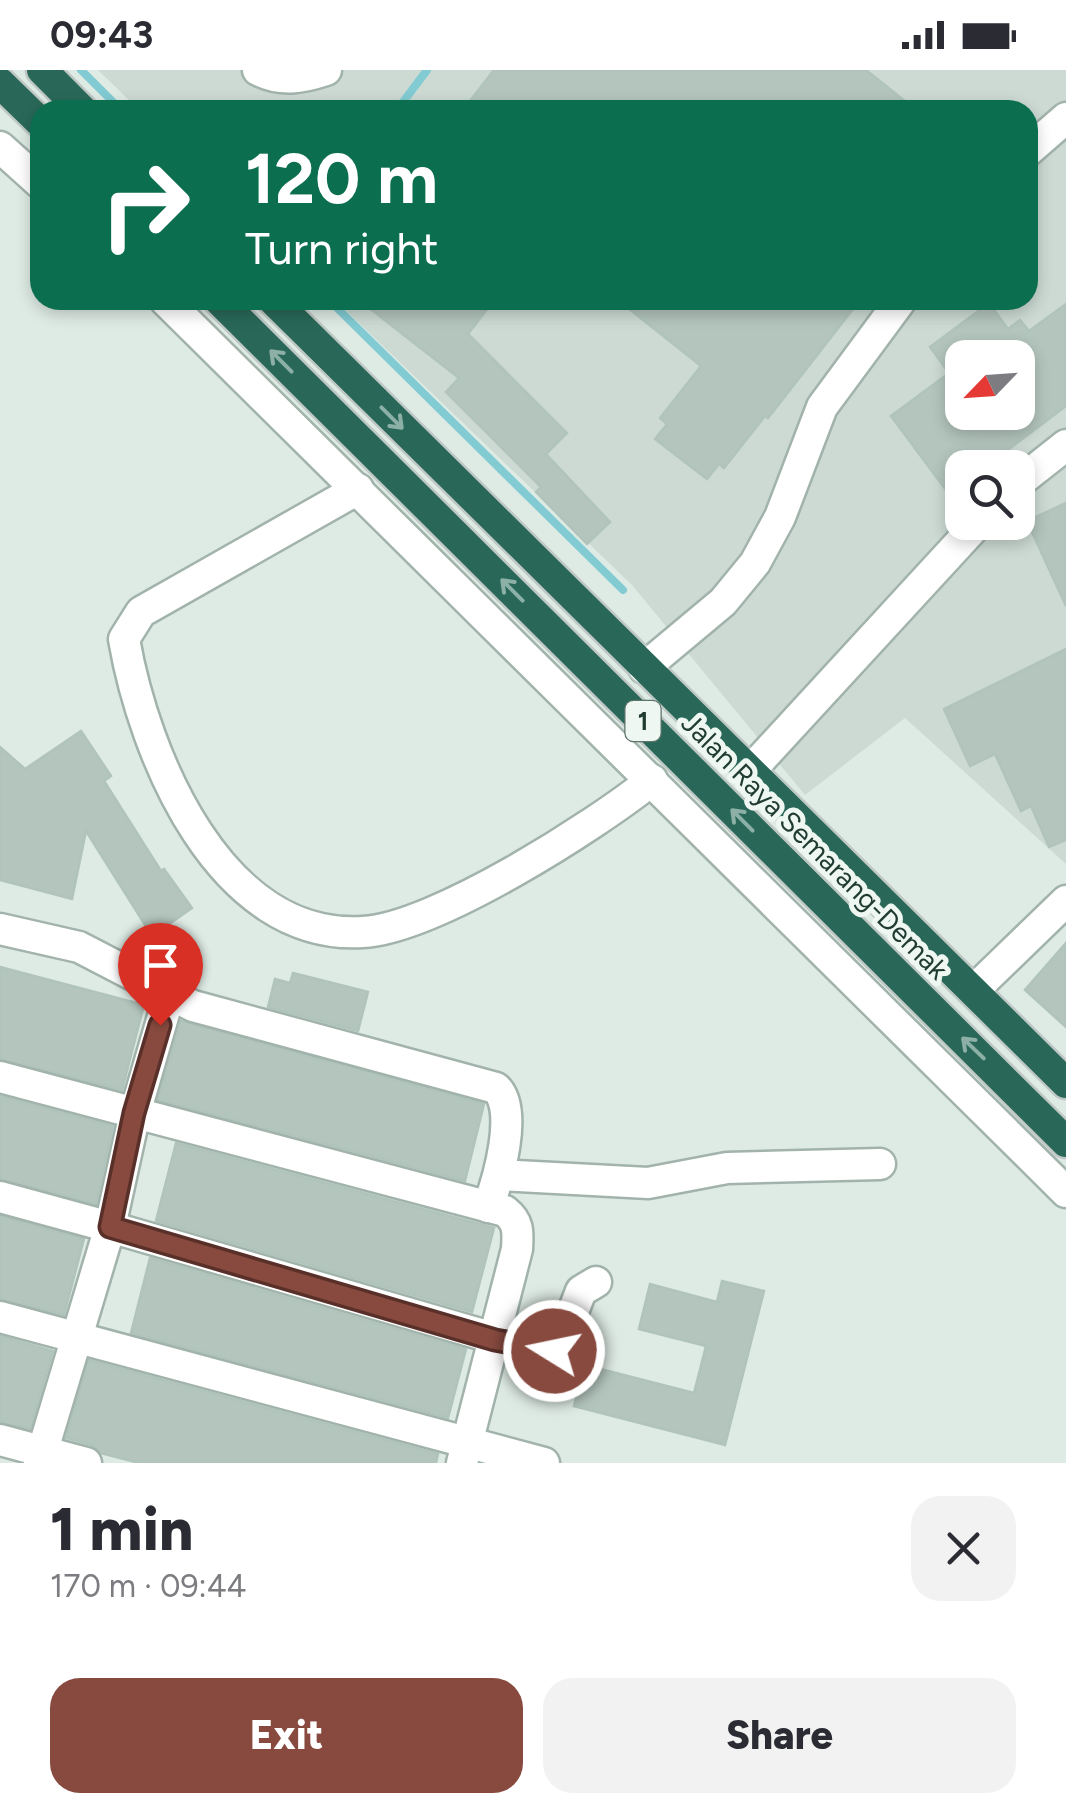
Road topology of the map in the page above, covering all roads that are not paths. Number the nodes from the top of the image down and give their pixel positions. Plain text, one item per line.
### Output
1 (42, 70) edge
2 (258, 70) edge
3 (326, 70) edge
4 (0, 82) edge
5 (72, 100) edge
6 (30, 112) edge
7 (1066, 118) edge
8 (1038, 142) edge
9 (0, 147) edge
10 (30, 174) edge
11 (175, 310) edge
12 (229, 310) edge
13 (283, 310) edge
14 (894, 310) edge
15 (1066, 445) edge
16 (1035, 470) edge
17 (358, 489) junction
18 (962, 540) edge
19 (644, 668) junction
20 (749, 772) junction
21 (652, 780) junction
22 (1066, 901) edge
23 (0, 929) edge
24 (974, 990) junction
25 (169, 996) junction
26 (1040, 1058) junction
27 (0, 1077) edge
28 (1066, 1083) edge
29 (1013, 1087) junction
30 (134, 1113) junction
31 (1066, 1142) edge
32 (880, 1164) dead end
33 (509, 1176) junction
34 (1066, 1192) edge
35 (0, 1197) edge
36 (488, 1207) junction
37 (110, 1227) junction
38 (596, 1282) dead end
39 (0, 1317) edge
40 (74, 1336) junction
41 (495, 1340) junction
42 (0, 1440) edge
43 (464, 1453) edge
44 (41, 1457) edge
45 (86, 1463) edge
46 (544, 1463) edge

1 - 5 highway
2 - 3 street
4 - 6 highway
7 - 8 street
9 - 10 street
11 - 17 street
29 -> 12 highway, Jalan Raya Semarang-Demak / 1
13 -> 19 highway, Jalan Raya Semarang-Demak / 1
14 - 19 street
15 - 16 street
17 - 21 street
17 - 21 street
18 - 20 street
19 - 20 highway, Jalan Raya Semarang-Demak / 1
20 - 24 highway, Jalan Raya Semarang-Demak / 1
21 - 34 street
22 - 24 street
23 - 25 street
24 - 26 highway, Jalan Raya Semarang-Demak / 1
25 - 30 street
25 - 33 street
26 - 28 highway, Jalan Raya Semarang-Demak / 1
26 - 29 highway
27 - 30 street
29 - 31 highway, Jalan Raya Semarang-Demak / 1
30 - 36 street
30 - 37 street
32 - 33 street
33 - 36 street
35 - 37 street
36 - 41 street
37 - 40 street
37 - 41 street
38 - 41 street
39 - 40 street
40 - 43 street
40 - 44 street
41 - 43 street
42 - 44 street
43 - 46 street
44 - 45 street

